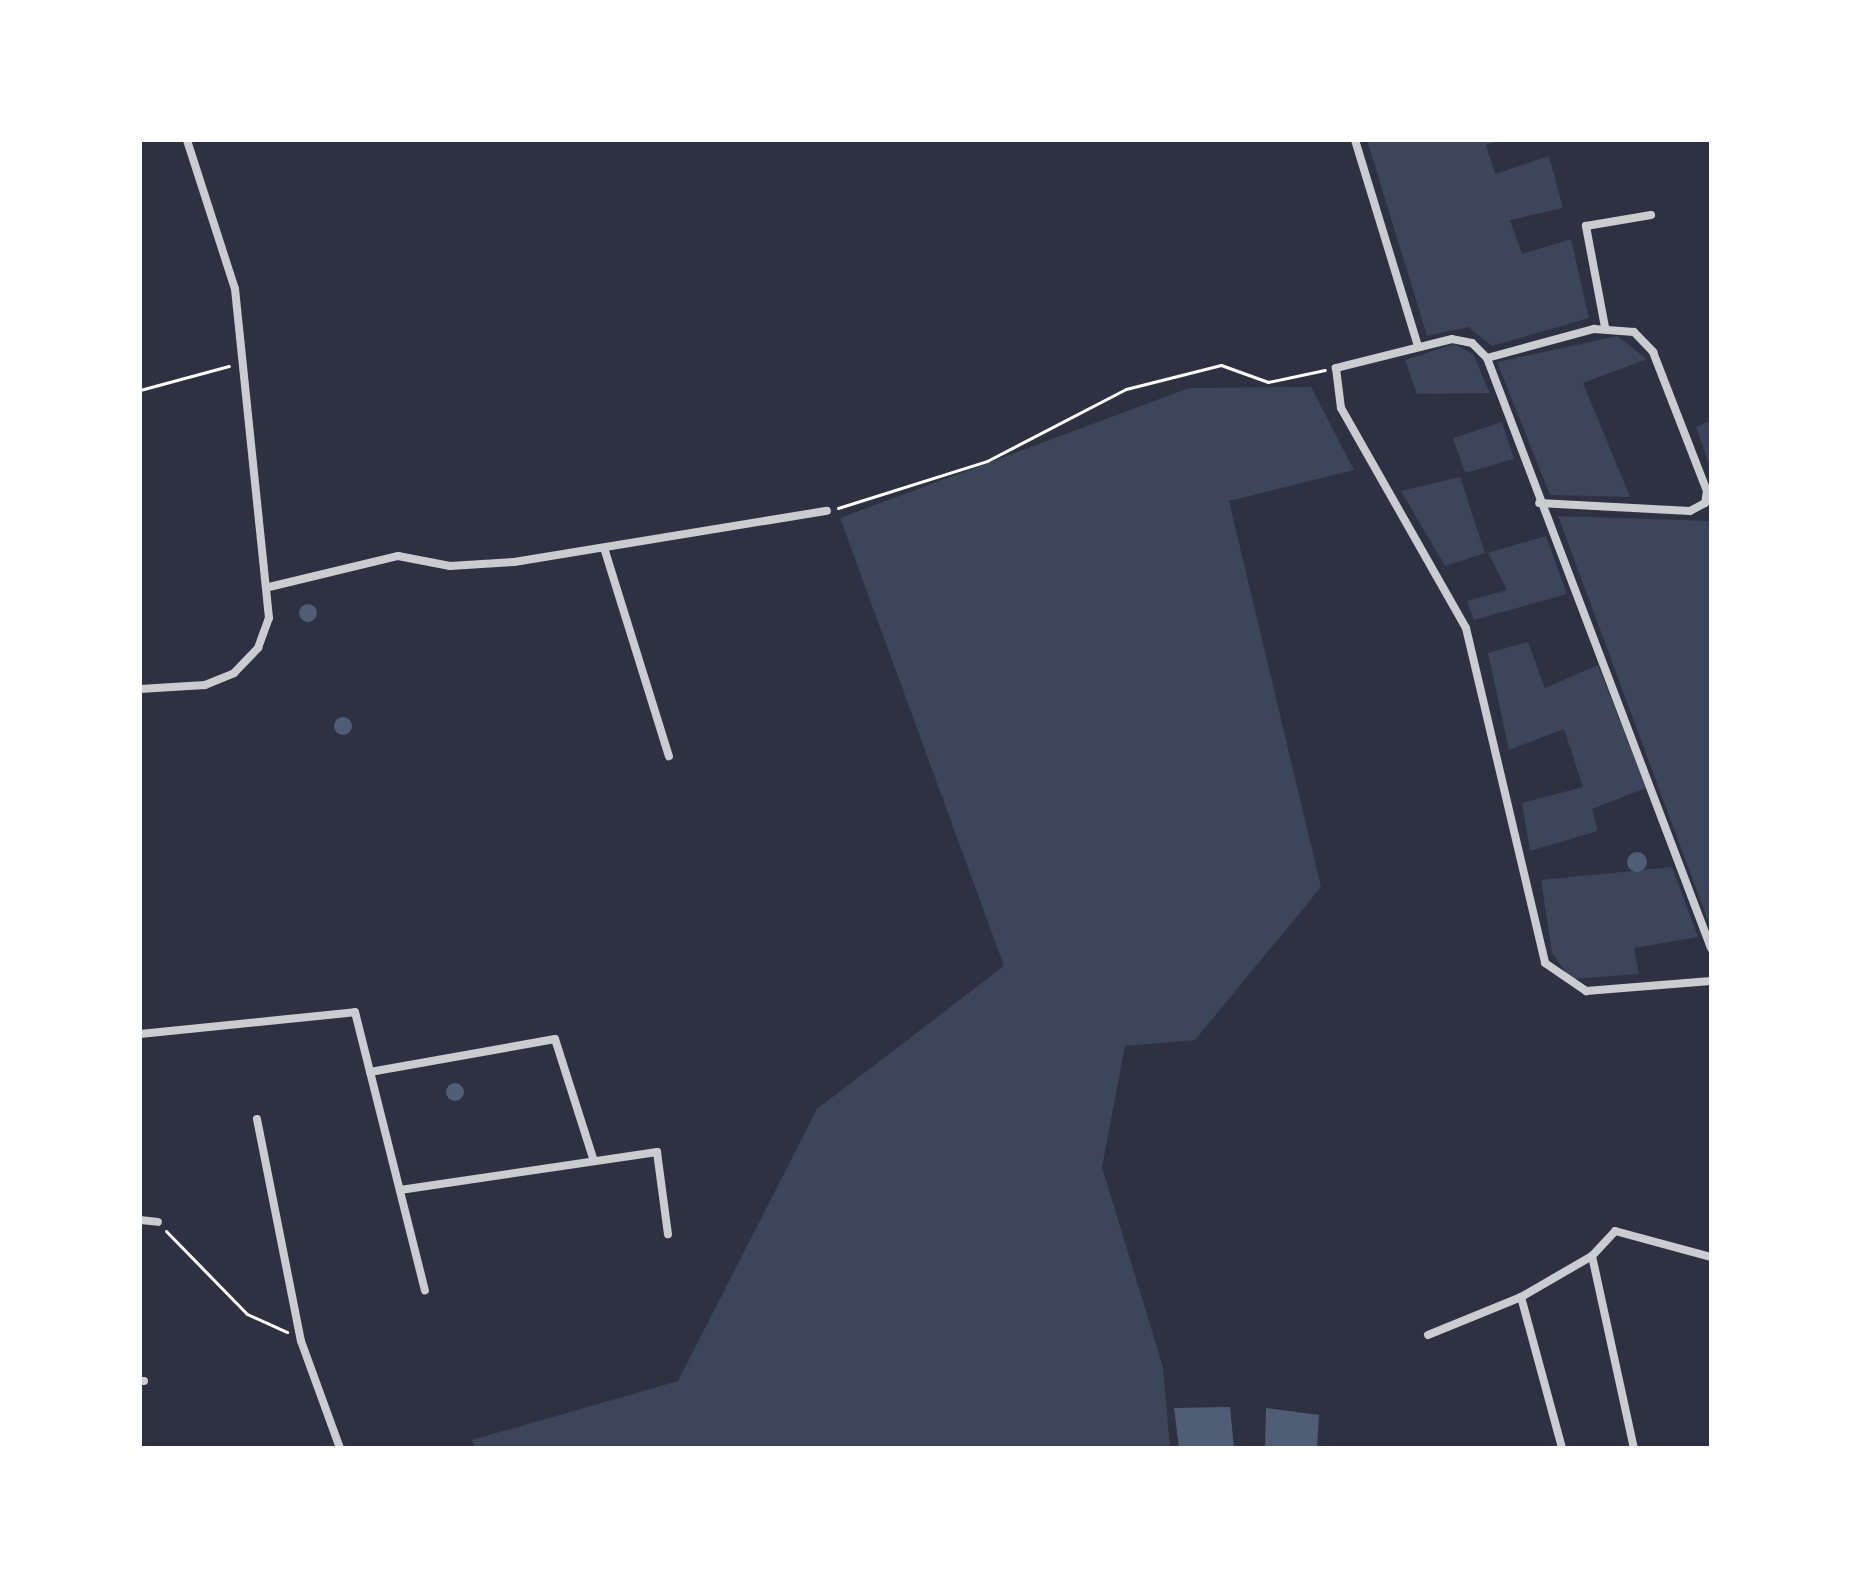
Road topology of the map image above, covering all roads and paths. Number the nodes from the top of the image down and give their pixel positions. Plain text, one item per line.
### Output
1 (187, 140) edge
2 (1355, 140) edge
3 (1651, 215) dead end
4 (1605, 327) junction
5 (1418, 346) junction
6 (1487, 358) junction
7 (245, 362) junction
8 (1336, 368) junction
9 (140, 390) edge
10 (1539, 503) junction
11 (827, 511) joint
12 (605, 551) junction
13 (269, 587) junction
14 (140, 689) edge
15 (669, 756) dead end
16 (1711, 948) edge
17 (1711, 981) edge
18 (140, 1034) edge
19 (370, 1072) junction
20 (257, 1119) dead end
21 (594, 1161) junction
22 (400, 1190) junction
23 (140, 1220) edge
24 (158, 1222) joint
25 (668, 1234) dead end
26 (1592, 1256) junction
27 (1711, 1257) edge
28 (425, 1290) dead end
29 (1521, 1297) junction
30 (1428, 1335) dead end
31 (300, 1337) junction
32 (340, 1448) edge
33 (1562, 1448) edge
34 (1634, 1448) edge

1 - 7 street
2 - 5 street
3 - 4 street
4 - 6 street
4 - 10 street
5 - 6 street
5 - 8 street
6 - 10 street
7 - 9 path
7 - 13 street
8 - 11 path
8 - 17 street
10 - 16 street
11 - 12 street
12 - 13 street
12 - 15 street
13 - 14 street
18 - 19 street
19 - 21 street
19 - 22 street
20 - 31 street
21 - 22 street
21 - 25 street
22 - 28 street
23 - 24 street
24 - 31 path
26 - 27 street
26 - 29 street
26 - 34 street
29 - 30 street
29 - 33 street
31 - 32 street

